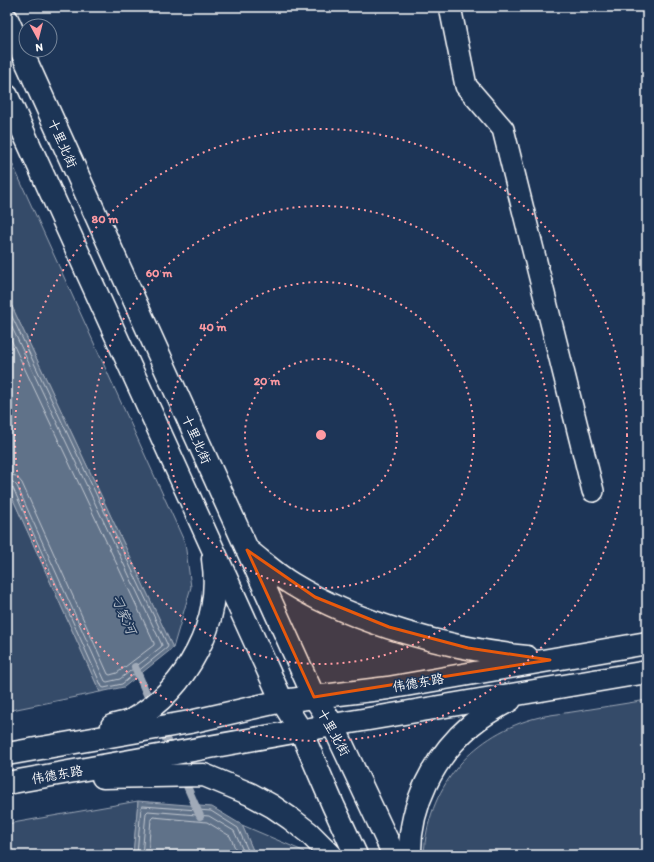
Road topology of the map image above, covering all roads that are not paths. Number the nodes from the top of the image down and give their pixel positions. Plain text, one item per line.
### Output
1 (450, 7) edge
2 (7, 19) edge
3 (7, 96) edge
4 (593, 491) dead end
5 (210, 542) junction
6 (247, 550) junction
7 (647, 643) edge
8 (550, 660) junction
9 (647, 672) edge
10 (535, 691) junction
11 (314, 697) junction
12 (282, 701) junction
13 (333, 725) junction
14 (301, 731) junction
15 (31, 750) junction
16 (7, 754) edge
17 (40, 777) junction
18 (7, 783) edge
19 (331, 855) edge
20 (356, 855) edge
21 (394, 855) edge
22 (410, 855) edge

1 - 4 street
2 - 6 main road, 十里北街
3 - 5 main road
5 - 12 main road
5 - 15 main road
6 - 8 main road
6 - 11 main road, 十里北街
7 - 8 main road, 伟德东路
8 - 11 main road, 伟德东路
9 - 10 main road
10 - 13 main road
10 - 22 main road
11 - 12 main road, 伟德东路
11 - 13 main road, 十里北街
12 - 14 main road
12 - 15 main road, 伟德东路
13 - 14 main road
13 - 21 main road, 十里北街
14 - 17 main road, 伟德东路
14 - 20 main road
15 - 16 main road
17 - 18 main road, 伟德东路
17 - 19 main road

